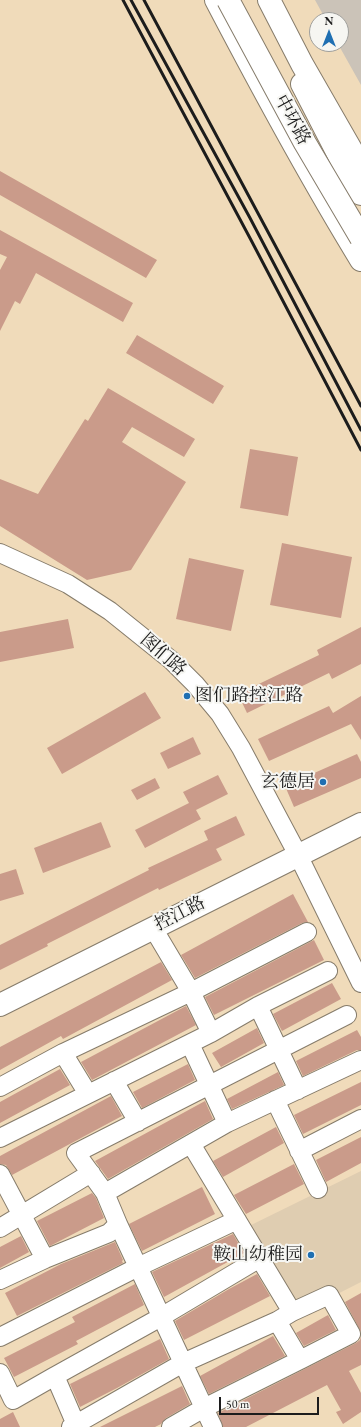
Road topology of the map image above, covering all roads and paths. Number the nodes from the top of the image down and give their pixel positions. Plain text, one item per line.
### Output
1 (216, 0) edge
2 (228, 0) edge
3 (240, 0) edge
4 (258, 0) edge
5 (269, 0) edge
6 (281, 0) edge
7 (361, 145) edge
8 (361, 167) edge
9 (358, 204) edge
10 (360, 250) edge
11 (0, 554) edge
12 (361, 824) edge
13 (298, 855) junction
14 (153, 928) junction
15 (307, 932) dead end
16 (328, 971) dead end
17 (361, 983) edge
18 (191, 992) junction
19 (0, 1005) edge
20 (258, 1006) junction
21 (347, 1015) dead end
22 (212, 1033) junction
23 (190, 1044) junction
24 (279, 1049) junction
25 (63, 1053) junction
26 (361, 1060) edge
27 (114, 1081) junction
28 (208, 1086) junction
29 (0, 1087) edge
30 (298, 1090) junction
31 (88, 1094) junction
32 (274, 1100) junction
33 (361, 1119) edge
34 (138, 1122) junction
35 (227, 1123) junction
36 (0, 1138) edge
37 (191, 1144) junction
38 (299, 1151) junction
39 (90, 1173) junction
40 (0, 1174) edge
41 (318, 1190) dead end
42 (105, 1193) junction
43 (22, 1216) junction
44 (237, 1220) junction
45 (118, 1224) junction
46 (0, 1228) edge
47 (260, 1258) junction
48 (45, 1259) junction
49 (138, 1267) junction
50 (0, 1280) edge
51 (285, 1316) junction
52 (161, 1317) junction
53 (0, 1337) edge
54 (300, 1360) junction
55 (183, 1364) junction
56 (0, 1373) edge
57 (55, 1376) junction
58 (6, 1402) edge
59 (204, 1408) junction
60 (75, 1426) edge
61 (171, 1427) edge
62 (213, 1427) edge

1 - 10 main road
2 - 10 main road, 中环路, bridge
3 - 9 main road
4 - 9 main road
5 - 8 main road, 中环路
6 - 7 main road
9 - 10 main road
11 - 13 street, 图们路
12 - 13 main road, 控江路
13 - 14 main road, 控江路
13 - 17 street, 图们路
14 - 18 street
14 - 19 main road, 控江路
15 - 18 street
16 - 20 street
18 - 22 street
18 - 25 street
20 - 22 street
20 - 24 street
21 - 24 street
22 - 23 street
23 - 27 street
23 - 28 street
24 - 28 street
24 - 30 street
25 - 29 street
25 - 31 street
26 - 30 street
27 - 31 street
27 - 34 street
28 - 34 street
28 - 35 street
30 - 32 street
31 - 36 street
32 - 35 street
32 - 38 street
33 - 38 street
34 - 39 street
35 - 37 street
37 - 42 street
37 - 44 street
38 - 41 street
39 - 42 street
39 - 43 street
40 - 43 street
42 - 45 street
43 - 46 street
43 - 48 street
44 - 47 street
44 - 49 street
45 - 48 street
45 - 49 street
47 - 51 street
47 - 52 street
48 - 50 street
49 - 52 street
49 - 53 street
51 - 54 street
51 - 54 street
51 - 55 street
52 - 55 street
52 - 57 street
54 - 59 street
55 - 59 street
55 - 60 street
56 - 58 street
57 - 58 street
57 - 60 street
59 - 61 street
59 - 62 street

